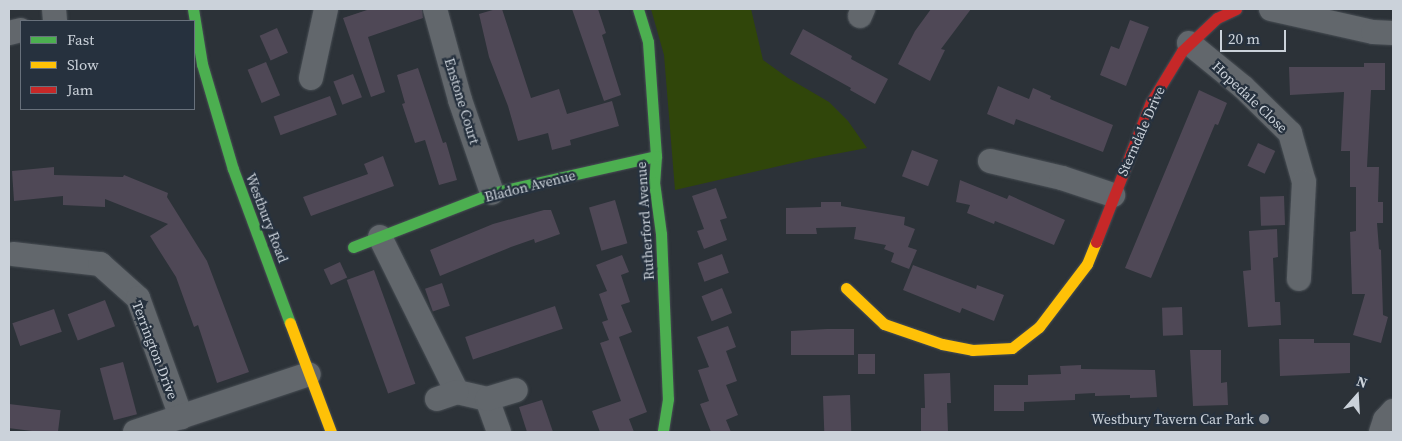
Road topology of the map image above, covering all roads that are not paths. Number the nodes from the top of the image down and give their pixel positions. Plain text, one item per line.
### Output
1 (326, 9) edge
2 (435, 9) edge
3 (638, 9) edge
4 (1236, 9) edge
5 (1271, 9) edge
6 (195, 21) edge
7 (1393, 33) edge
8 (1189, 43) junction
9 (311, 78) dead end
10 (656, 156) junction
11 (990, 161) dead end
12 (492, 193) junction
13 (1112, 195) junction
14 (380, 237) junction
15 (353, 247) dead end
16 (13, 254) dead end
17 (1299, 279) dead end
18 (846, 288) dead end
19 (309, 374) junction
20 (516, 390) dead end
21 (487, 399) junction
22 (1393, 411) edge
23 (181, 417) junction
24 (135, 432) edge
25 (331, 432) edge
26 (498, 432) edge
27 (663, 432) edge
28 (1381, 432) edge

1 - 9 street
2 - 12 street, Enstone Court
3 - 10 street, Rutherford Avenue
4 - 8 street, Sterndale Drive
5 - 7 street
6 - 19 street, Westbury Road
8 - 13 street, Sterndale Drive
8 - 17 street, Hopedale Close
10 - 12 street, Bladon Avenue
10 - 27 street, Rutherford Avenue
11 - 13 street
12 - 14 street, Bladon Avenue
13 - 18 street, Sterndale Drive
14 - 15 street, Bladon Avenue
14 - 21 street
16 - 23 street, Terrington Drive
19 - 23 street, Terrington Drive
19 - 25 street, Westbury Road
20 - 21 street
21 - 26 street
22 - 28 street
23 - 24 street, Terrington Drive

